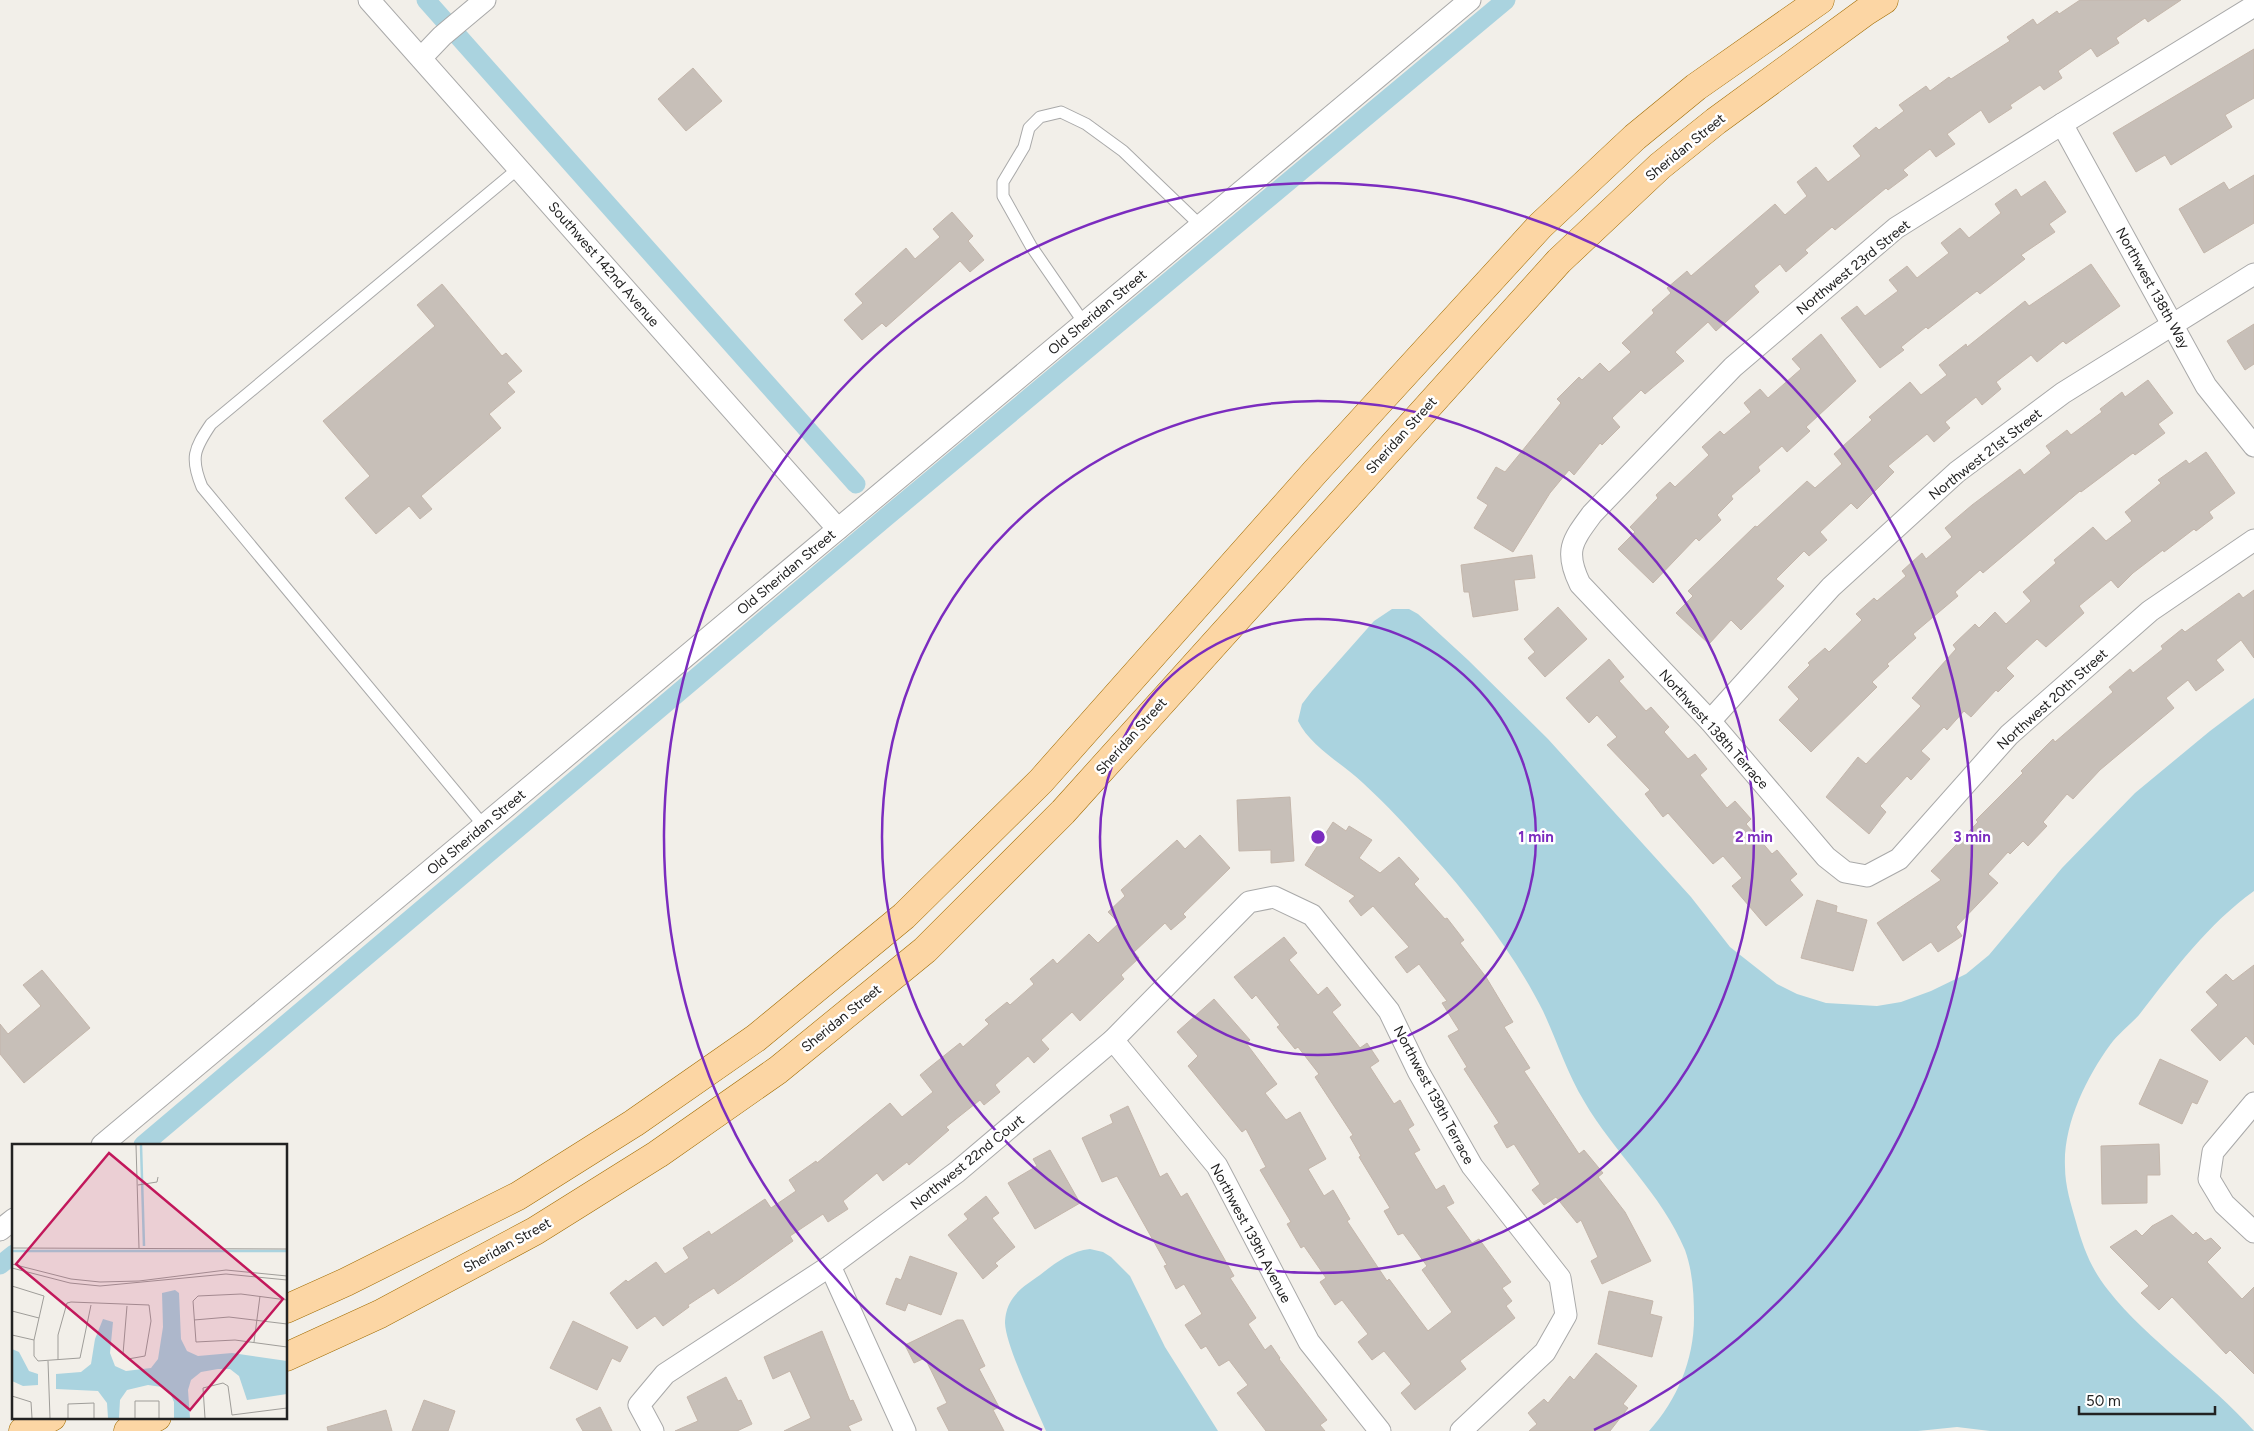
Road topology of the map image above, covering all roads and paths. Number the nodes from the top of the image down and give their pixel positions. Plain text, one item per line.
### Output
1 (369, 0) edge
2 (485, 0) edge
3 (1470, 0) edge
4 (1820, 0) edge
5 (1884, 0) edge
6 (2254, 6) edge
7 (421, 58) junction
8 (2062, 124) junction
9 (519, 168) junction
10 (1201, 226) junction
11 (2254, 274) edge
12 (1084, 323) junction
13 (2173, 324) junction
14 (2254, 446) edge
15 (838, 529) junction
16 (2254, 540) edge
17 (1572, 566) joint
18 (1710, 721) junction
19 (484, 826) junction
20 (1868, 876) joint
21 (1274, 897) joint
22 (1113, 1040) junction
23 (2254, 1103) edge
24 (103, 1144) edge
25 (12, 1221) edge
26 (0, 1230) edge
27 (2254, 1232) edge
28 (830, 1266) junction
29 (288, 1308) edge
30 (288, 1356) edge
31 (50, 1418) edge
32 (155, 1418) edge
33 (23, 1431) edge
34 (128, 1431) edge
35 (653, 1431) edge
36 (905, 1431) edge
37 (1380, 1431) edge
38 (1461, 1431) edge

1 - 7 street, Southwest 142nd Avenue
2 - 7 street
3 - 10 street, Old Sheridan Street
4 - 29 main road
5 - 30 main road, Sheridan Street
6 - 8 street, Northwest 23rd Street
7 - 9 street, Southwest 142nd Avenue
8 - 13 street, Northwest 138th Way
8 - 17 street, Northwest 23rd Street
9 - 15 street, Southwest 142nd Avenue
9 - 19 lane
10 - 12 street, Old Sheridan Street
10 - 12 lane
11 - 13 street, Northwest 21st Street
12 - 15 street, Old Sheridan Street
13 - 14 street, Northwest 138th Way
13 - 18 street, Northwest 21st Street
15 - 19 street, Old Sheridan Street
16 - 20 street, Northwest 20th Street
17 - 18 street, Northwest 138th Terrace
18 - 20 street, Northwest 138th Terrace
19 - 24 street, Old Sheridan Street
21 - 22 street, Northwest 22nd Court
21 - 38 street, Northwest 139th Terrace
22 - 28 street, Northwest 22nd Court
22 - 37 street, Northwest 139th Avenue
23 - 27 street
25 - 26 street
28 - 35 street, Northwest 22nd Court
28 - 36 street
31 - 33 main road
32 - 34 main road

